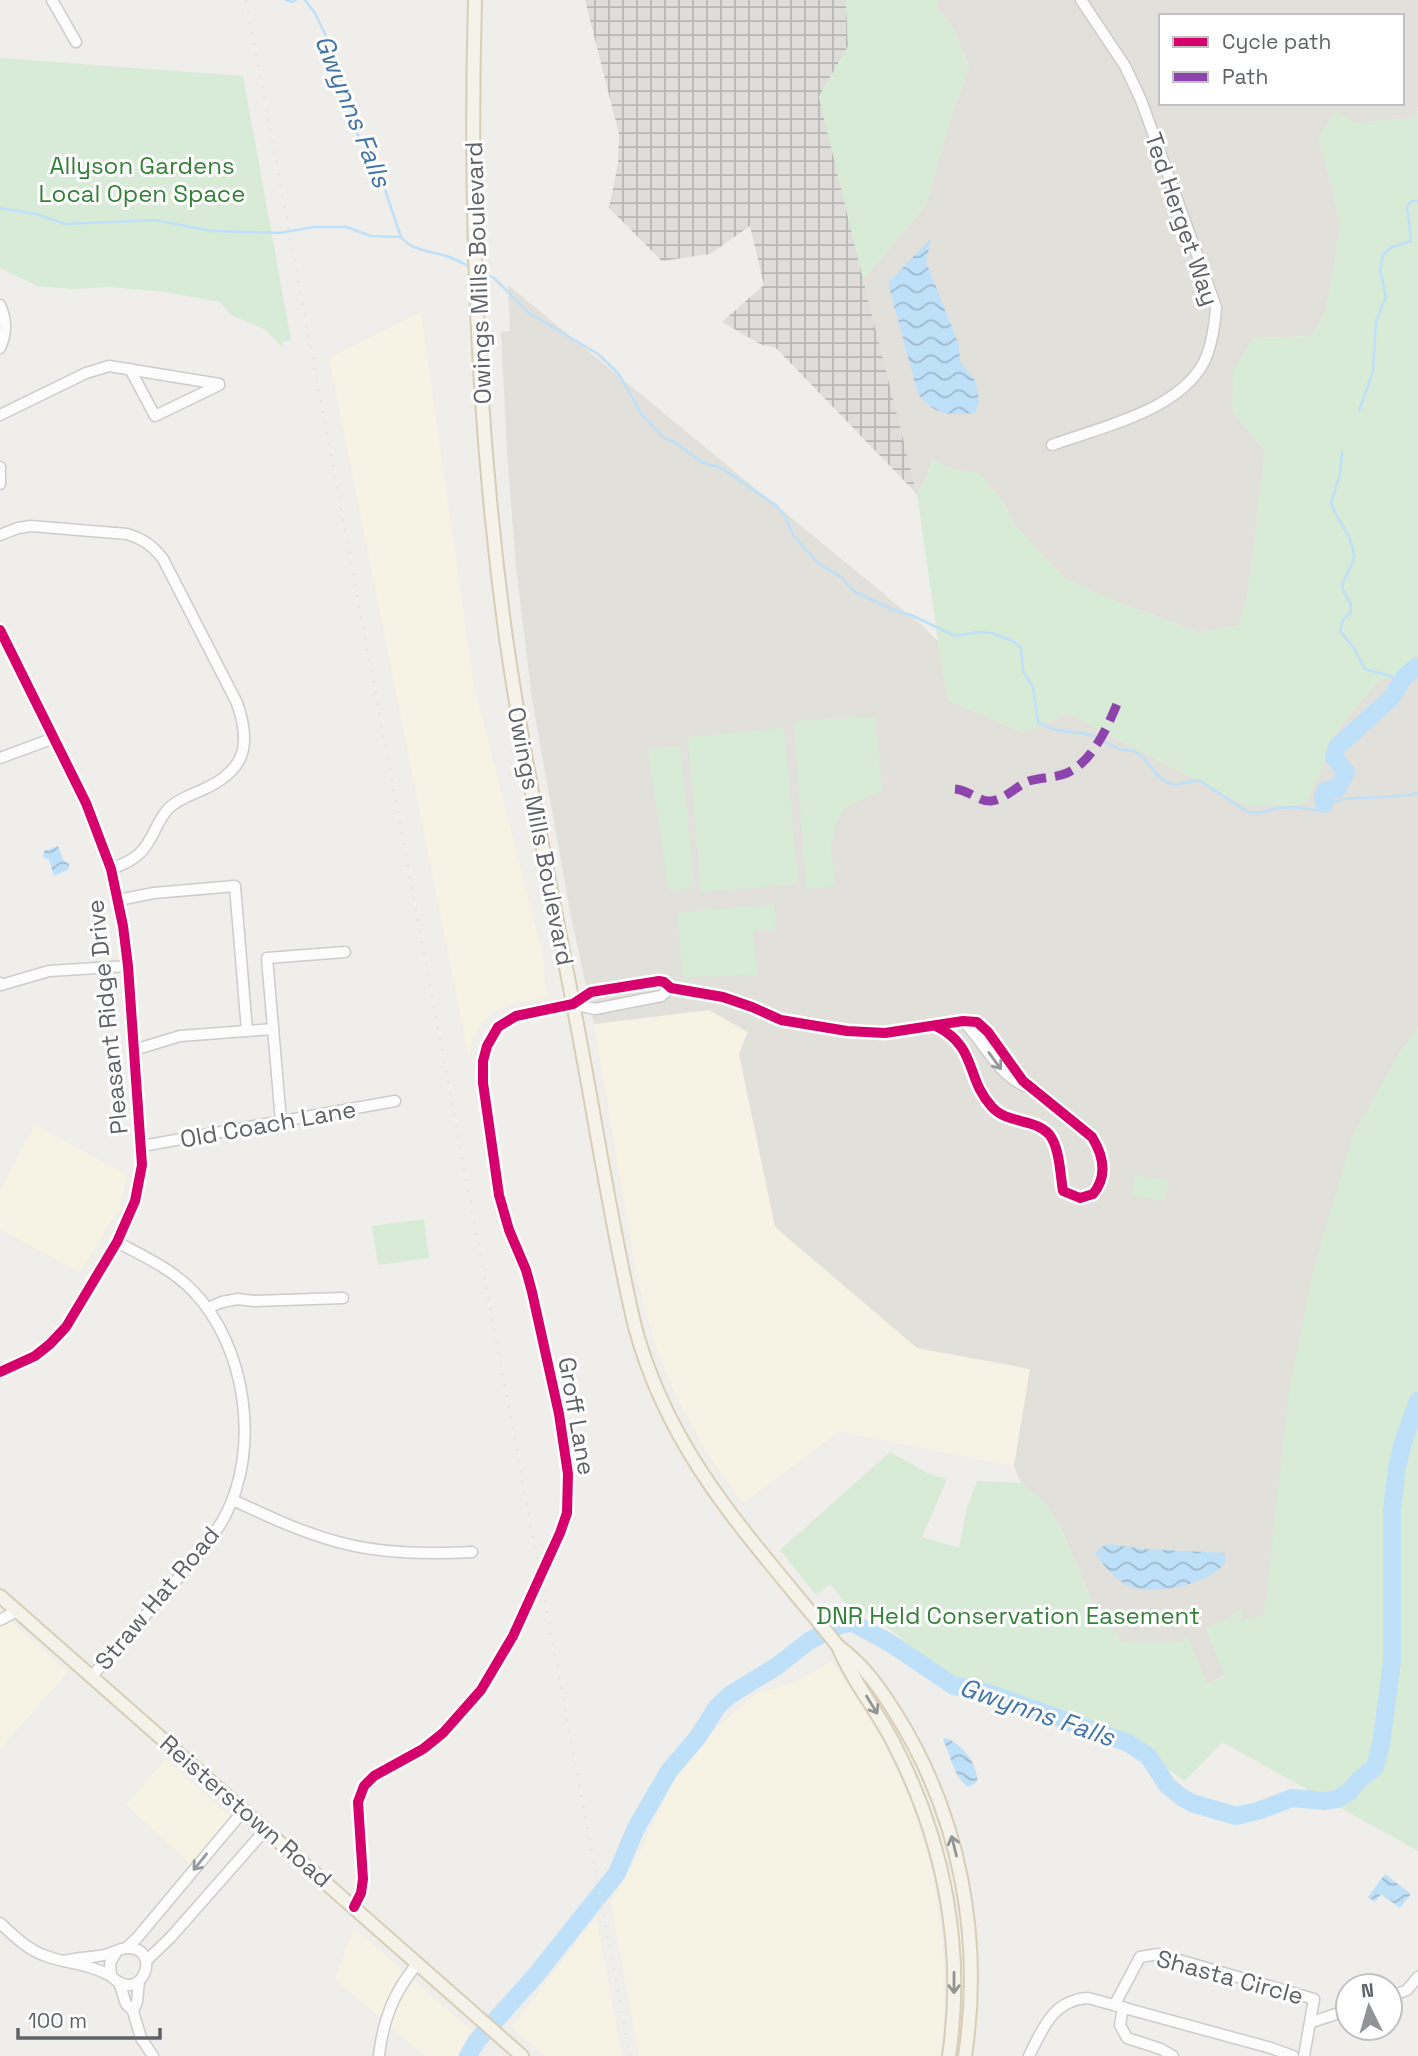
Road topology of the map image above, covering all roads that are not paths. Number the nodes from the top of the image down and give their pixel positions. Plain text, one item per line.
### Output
1 (52, 0) edge
2 (475, 0) edge
3 (1081, 0) edge
4 (76, 42) dead end
5 (0, 305) edge
6 (0, 348) edge
7 (130, 369) junction
8 (0, 415) edge
9 (1052, 445) dead end
10 (0, 467) edge
11 (0, 484) edge
12 (0, 535) edge
13 (0, 629) edge
14 (54, 738) junction
15 (0, 758) edge
16 (111, 869) junction
17 (118, 900) junction
18 (345, 951) dead end
19 (128, 966) junction
20 (0, 983) edge
21 (636, 984) junction
22 (671, 988) junction
23 (638, 1000) junction
24 (573, 1004) junction
25 (936, 1026) junction
26 (273, 1029) junction
27 (247, 1031) junction
28 (134, 1050) junction
29 (395, 1101) dead end
30 (281, 1121) junction
31 (142, 1146) junction
32 (117, 1242) junction
33 (343, 1298) dead end
34 (208, 1308) junction
35 (0, 1372) edge
36 (233, 1500) junction
37 (472, 1552) dead end
38 (0, 1596) edge
39 (17, 1611) junction
40 (0, 1620) edge
41 (838, 1646) junction
42 (92, 1676) junction
43 (244, 1810) junction
44 (266, 1829) junction
45 (354, 1907) junction
46 (0, 1923) edge
47 (122, 1949) junction
48 (65, 1961) junction
49 (146, 1961) junction
50 (417, 1964) junction
51 (1418, 1977) edge
52 (115, 1979) junction
53 (139, 1981) junction
54 (1404, 1991) edge
55 (1119, 2005) junction
56 (133, 2011) junction
57 (1334, 2015) edge
58 (1312, 2022) junction
59 (153, 2056) edge
60 (380, 2056) edge
61 (522, 2056) edge
62 (949, 2056) edge
63 (965, 2056) edge
64 (1028, 2056) edge
65 (1172, 2056) edge
66 (1293, 2056) edge
67 (1304, 2056) edge

1 - 4 street
2 - 24 main road, Owings Mills Boulevard
3 - 9 street, Ted Herget Way
5 - 6 street
7 - 7 street
7 - 8 street
10 - 11 street
12 - 16 street
13 - 14 street, Pleasant Ridge Drive
14 - 15 street
14 - 16 street, Pleasant Ridge Drive
16 - 17 street, Pleasant Ridge Drive
17 - 19 street, Pleasant Ridge Drive
17 - 27 street
18 - 26 street
19 - 20 street
19 - 28 street, Pleasant Ridge Drive
21 - 22 street
21 - 23 street
21 - 24 street
22 - 23 street
22 - 25 street
23 - 24 street
24 - 41 main road, Owings Mills Boulevard
24 - 45 street, Groff Lane
25 - 25 street
26 - 27 street
26 - 30 street
27 - 28 street
28 - 31 street, Pleasant Ridge Drive
29 - 30 street, Old Coach Lane
30 - 31 street, Old Coach Lane
31 - 32 street, Pleasant Ridge Drive
32 - 34 street, Straw Hat Road
32 - 35 street, Pleasant Ridge Drive
33 - 34 street
34 - 36 street, Straw Hat Road
36 - 37 street
36 - 42 street, Straw Hat Road
38 - 39 main road, Reisterstown Road
39 - 40 street
39 - 42 main road, Reisterstown Road
41 -> 62 main road, Owings Mills Boulevard
63 -> 41 main road, Owings Mills Boulevard
42 - 43 main road, Reisterstown Road
43 - 44 main road, Reisterstown Road
43 -> 47 street
44 - 45 main road, Reisterstown Road
44 - 49 street
45 - 50 main road, Reisterstown Road
46 - 48 street
47 - 48 street
47 - 49 street
47 - 52 street
48 - 52 street
49 - 53 street
50 - 60 street
50 - 61 main road, Reisterstown Road
51 - 54 street
52 - 53 street
52 - 56 street
53 - 56 street
55 - 58 street, Shasta Circle
55 - 64 street
55 - 65 street
55 - 66 street
56 - 59 street
57 - 58 street
58 - 67 street, Shasta Circle

